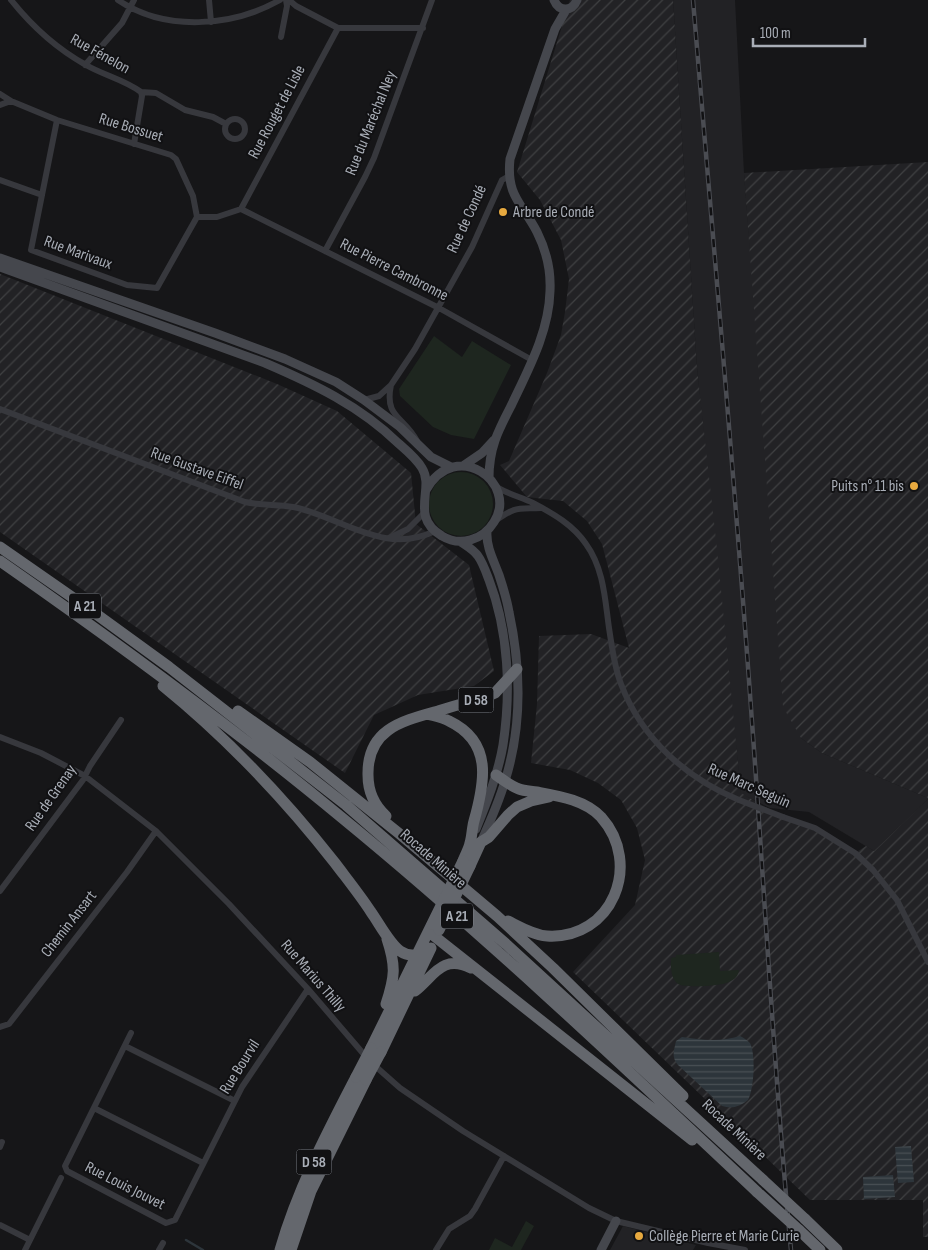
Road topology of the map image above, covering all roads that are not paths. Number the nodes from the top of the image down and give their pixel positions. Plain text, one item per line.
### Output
1 (11, 0) edge
2 (118, 0) edge
3 (134, 0) edge
4 (208, 0) edge
5 (280, 0) edge
6 (288, 0) edge
7 (432, 0) edge
8 (577, 0) edge
9 (559, 5) edge
10 (131, 8) junction
11 (211, 22) junction
12 (338, 28) junction
13 (423, 28) junction
14 (281, 37) dead end
15 (85, 65) junction
16 (141, 92) junction
17 (0, 94) edge
18 (11, 101) junction
19 (0, 105) edge
20 (57, 120) junction
21 (226, 124) dead end
22 (134, 144) junction
23 (509, 176) junction
24 (0, 180) edge
25 (42, 195) junction
26 (241, 209) junction
27 (197, 217) junction
28 (325, 251) junction
29 (0, 258) edge
30 (0, 267) edge
31 (439, 308) junction
32 (532, 360) junction
33 (391, 384) junction
34 (364, 400) junction
35 (3, 411) edge
36 (494, 440) junction
37 (419, 445) junction
38 (463, 466) junction
39 (450, 467) junction
40 (490, 478) junction
41 (495, 486) junction
42 (426, 490) junction
43 (542, 508) junction
44 (425, 512) junction
45 (495, 521) junction
46 (435, 531) junction
47 (487, 532) junction
48 (388, 538) junction
49 (460, 542) junction
50 (0, 547) edge
51 (0, 561) edge
52 (139, 660) junction
53 (169, 667) junction
54 (518, 669) junction
55 (507, 681) junction
56 (425, 714) junction
57 (122, 720) dead end
58 (0, 737) edge
59 (85, 776) junction
60 (500, 778) junction
61 (556, 795) junction
62 (156, 832) junction
63 (401, 835) junction
64 (476, 841) junction
65 (0, 891) edge
66 (497, 916) junction
67 (434, 931) junction
68 (386, 934) junction
69 (429, 951) junction
70 (417, 955) junction
71 (928, 962) edge
72 (482, 973) junction
73 (308, 989) junction
74 (410, 994) junction
75 (0, 1027) edge
76 (131, 1033) dead end
77 (125, 1046) junction
78 (376, 1050) junction
79 (361, 1078) junction
80 (235, 1101) junction
81 (94, 1108) junction
82 (737, 1155) junction
83 (504, 1156) junction
84 (203, 1163) junction
85 (61, 1178) dead end
86 (757, 1192) junction
87 (616, 1221) junction
88 (0, 1225) edge
89 (30, 1240) junction
90 (164, 1243) dead end
91 (25, 1250) edge
92 (160, 1250) edge
93 (280, 1250) edge
94 (291, 1250) edge
95 (436, 1250) edge
96 (601, 1250) edge
97 (745, 1250) edge
98 (820, 1250) edge
99 (837, 1250) edge

1 - 15 street, Rue Fénelon
2 - 10 street
3 - 10 street
4 - 11 street
5 - 11 street
6 - 12 street
6 - 14 street
7 - 13 street, Rue du Maréchal Ney
8 - 9 main road
9 - 23 main road, Rue de Condé
10 - 11 street
10 - 15 street
12 - 13 street
12 - 26 street, Rue Rouget de Lisle
13 - 28 street, Rue du Maréchal Ney
15 - 16 street, Rue Fénelon
16 - 21 street
16 - 22 street, Rue Fénelon
17 - 18 street, Rue Bossuet
18 - 19 street
18 - 20 street, Rue Bossuet
20 - 22 street, Rue Bossuet
20 - 25 street, Rue Marivaux
22 - 27 street, Rue Bossuet
23 - 31 street, Rue de Condé
23 - 32 main road
24 - 25 street
25 - 27 street, Rue Marivaux
26 - 27 street
26 - 28 street, Rue Pierre Cambronne
28 - 31 street, Rue Pierre Cambronne
29 - 34 main road
30 - 42 main road
31 - 32 street, Rue Pierre Cambronne
31 - 33 street, Rue de Condé
32 - 36 main road
33 - 34 street, Rue de Condé
33 - 37 street
34 - 37 main road
35 - 48 street, Rue Gustave Eiffel
36 - 38 main road
36 - 40 main road
37 - 39 main road
38 - 39 main road
38 - 40 main road
39 - 42 main road
40 - 41 main road
41 - 43 street, Rue Marc Seguin
41 - 45 main road
42 - 44 main road
43 - 45 street
43 - 71 street, Rue Marc Seguin, bridge
44 - 46 main road
44 - 48 street
45 - 47 main road
46 - 48 street, Rue Gustave Eiffel
46 - 49 main road
47 - 49 main road
47 - 54 main road, D 58
49 - 55 main road, D 58
50 - 53 highway, Rocade Minière / A 21
51 - 52 highway, Rocade Minière / A 21
52 - 68 highway
52 - 86 highway, Rocade Minière / A 21
53 - 63 highway
53 - 82 highway, Rocade Minière / A 21
54 - 55 highway, D 58
54 - 60 main road, D 58
55 - 56 highway, D 58
55 - 60 main road, D 58
56 - 63 highway
56 - 64 highway
57 - 59 street, Rue de Grenay
58 - 59 street, Rue Marius Thilly
59 - 62 street, Rue Marius Thilly
59 - 65 street, Rue de Grenay
60 - 61 highway
60 - 64 main road, D 58
61 - 64 highway
61 - 66 highway
62 - 73 street, Rue Marius Thilly
62 - 75 street, Chemin Ansart
63 - 66 highway
64 - 67 highway, D 58, bridge
66 - 82 highway
67 - 69 highway, D 58
67 - 70 highway, D 58
67 - 72 highway
68 - 70 highway
68 - 78 highway
69 - 70 highway
69 - 74 highway, D 58
70 - 78 highway, D 58
72 - 74 highway
72 - 86 highway
73 - 80 street, Rue Bourvil
73 - 83 street, Rue Marius Thilly
74 - 78 highway, D 58
76 - 77 street
77 - 80 street
77 - 81 street
78 - 79 highway, D 58, bridge
79 - 93 highway, D 58
79 - 94 highway, D 58
80 - 84 street, Rue Bourvil
81 - 84 street
81 - 84 street, Rue Louis Jouvet
82 - 99 highway, Rocade Minière / A 21, bridge
83 - 87 street, Rue Marius Thilly
83 - 95 street
85 - 89 street
86 - 98 highway, Rocade Minière / A 21, bridge
87 - 96 main road
87 - 97 street, Rue Marius Thilly
88 - 89 street
89 - 91 street
90 - 92 street

